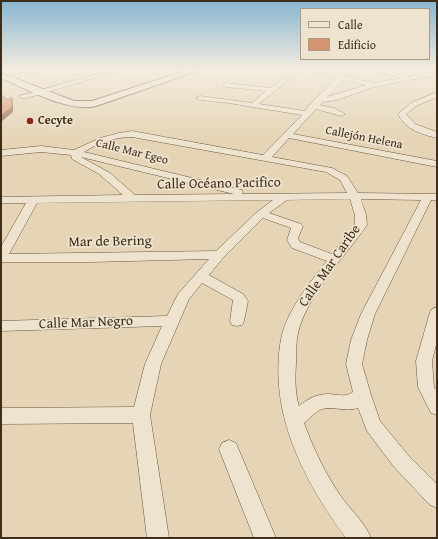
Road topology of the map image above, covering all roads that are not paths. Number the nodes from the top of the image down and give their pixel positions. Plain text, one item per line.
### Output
1 (31, 94) edge
2 (50, 94) edge
3 (123, 94) edge
4 (267, 94) edge
5 (326, 94) edge
6 (346, 94) edge
7 (437, 94) edge
8 (24, 96) dead end
9 (200, 98) dead end
10 (320, 100) junction
11 (253, 105) junction
12 (313, 106) junction
13 (306, 114) junction
14 (341, 114) dead end
15 (287, 135) junction
16 (437, 135) edge
17 (1, 153) edge
18 (76, 153) junction
19 (266, 158) junction
20 (437, 164) edge
21 (256, 196) junction
22 (353, 196) junction
23 (432, 196) edge
24 (284, 197) junction
25 (133, 199) junction
26 (1, 200) edge
27 (34, 200) junction
28 (261, 214) junction
29 (219, 255) junction
30 (1, 258) edge
31 (334, 259) junction
32 (200, 276) junction
33 (437, 312) edge
34 (172, 321) junction
35 (237, 321) dead end
36 (1, 326) edge
37 (362, 395) junction
38 (437, 408) edge
39 (141, 415) junction
40 (1, 416) edge
41 (294, 421) junction
42 (229, 449) dead end
43 (437, 498) edge
44 (158, 538) edge
45 (265, 538) edge
46 (360, 538) edge

1 - 8 street
2 - 3 street
4 - 11 street
5 - 10 street
6 - 10 street
7 - 16 street
9 - 11 street
10 - 12 street
11 - 13 street
12 - 13 street
12 - 14 street
13 - 15 street
15 - 19 street
15 - 20 street, Callejón Helena
17 - 18 street, Calle Mar Egeo
18 - 19 street, Calle Mar Caribe
18 - 21 street, Calle Mar Egeo
18 - 25 street
19 - 22 street, Calle Mar Caribe
21 - 24 street, Calle Océano Pacifico
21 - 25 street, Calle Océano Pacifico
22 - 23 street, Calle Océano Pacifico
22 - 24 street, Calle Océano Pacifico
22 - 31 street, Calle Mar Caribe
23 - 37 street
24 - 28 street
25 - 27 street, Calle Océano Pacifico
26 - 27 street, Calle Océano Pacifico
27 - 30 street
28 - 29 street
28 - 31 street
29 - 30 street, Mar de Bering
29 - 32 street
31 - 41 street, Calle Mar Caribe
32 - 34 street
32 - 35 street
33 - 38 street
34 - 36 street, Calle Mar Negro
34 - 39 street
37 - 41 street
37 - 43 street
39 - 40 street
39 - 44 street
41 - 46 street, Calle Mar Caribe
42 - 45 street

